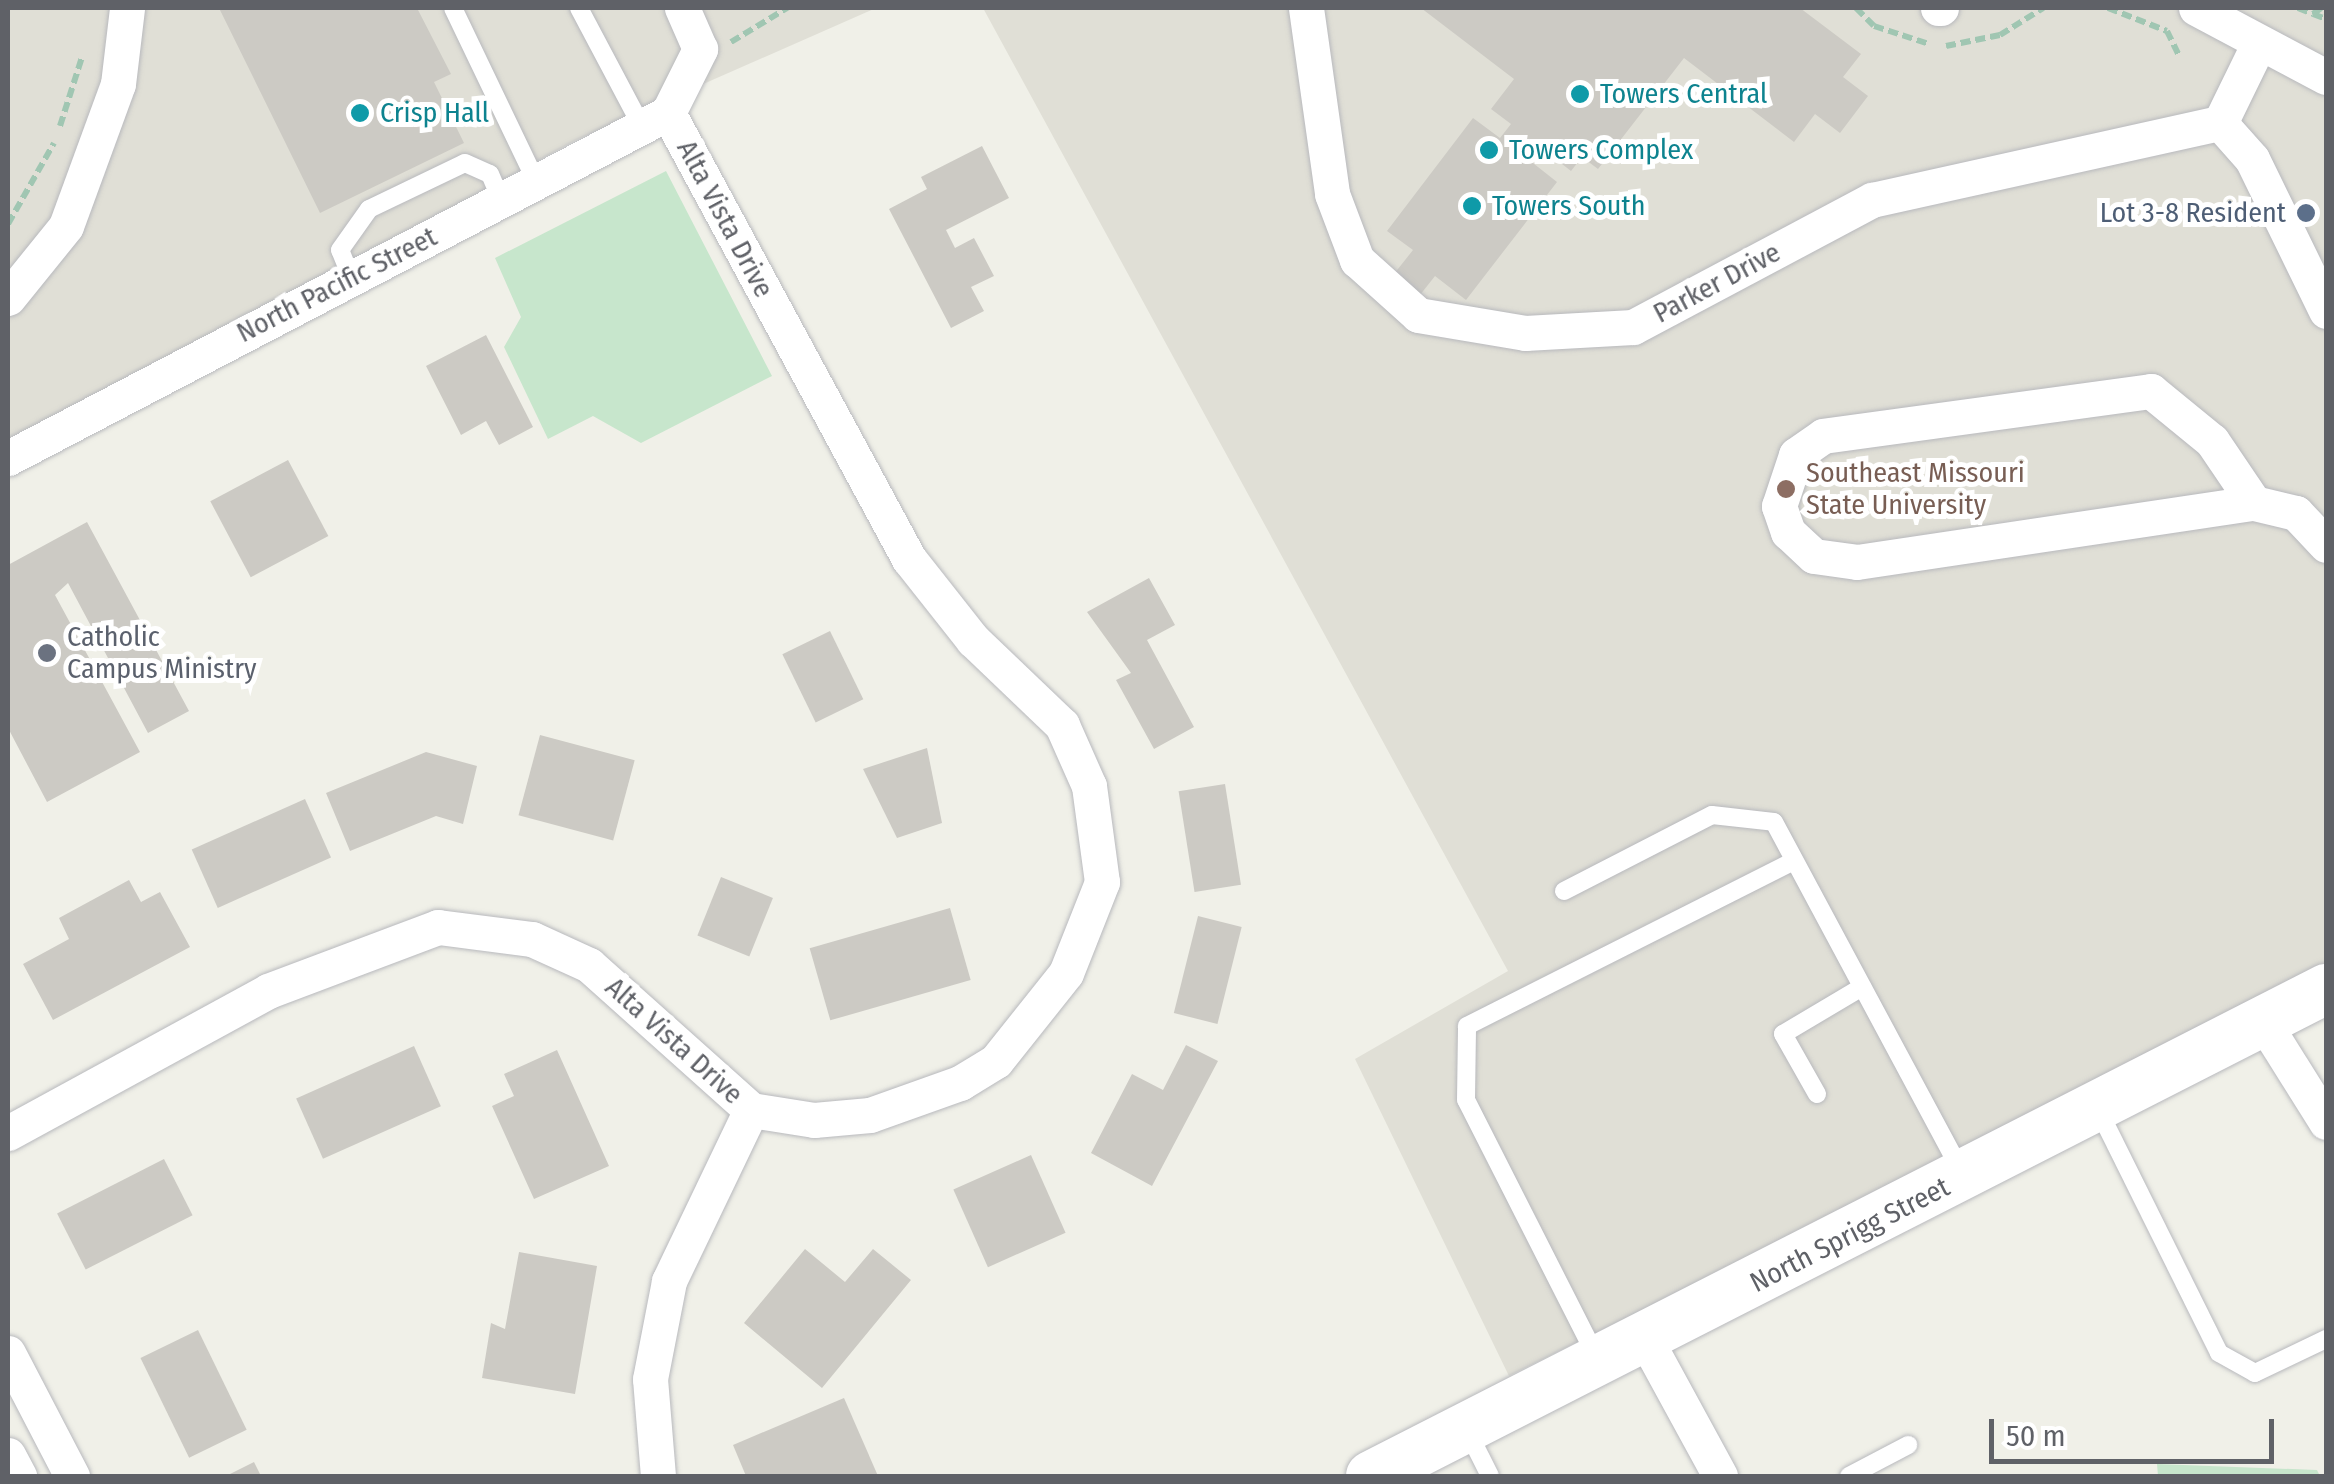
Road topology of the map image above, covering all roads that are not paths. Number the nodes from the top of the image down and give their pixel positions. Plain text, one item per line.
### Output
1 (127, 8) edge
2 (453, 8) edge
3 (579, 8) edge
4 (682, 8) edge
5 (1306, 8) edge
6 (2196, 8) edge
7 (2258, 44) junction
8 (2326, 77) edge
9 (655, 120) junction
10 (2220, 123) junction
11 (536, 183) junction
12 (502, 200) junction
13 (351, 277) junction
14 (8, 298) edge
15 (2326, 310) edge
16 (8, 458) edge
17 (2254, 502) junction
18 (2326, 545) edge
19 (1794, 861) junction
20 (1564, 891) dead end
21 (1862, 987) junction
22 (2326, 990) edge
23 (2264, 1023) junction
24 (1817, 1094) dead end
25 (2098, 1108) junction
26 (750, 1110) junction
27 (2326, 1122) edge
28 (8, 1133) edge
29 (1964, 1177) junction
30 (2326, 1338) edge
31 (1646, 1340) junction
32 (8, 1352) edge
33 (1600, 1364) junction
34 (1466, 1430) junction
35 (1908, 1444) dead end
36 (8, 1454) edge
37 (1400, 1470) edge
38 (18, 1476) edge
39 (72, 1476) edge
40 (658, 1476) edge
41 (1490, 1476) edge
42 (1720, 1476) edge
43 (1848, 1476) edge

1 - 14 street
2 - 11 lane
3 - 9 lane
4 - 9 street
5 - 10 street, Parker Drive
6 - 7 street
7 - 8 street
7 - 10 street
9 - 11 street, North Pacific Street
9 - 26 street, Alta Vista Drive
10 - 15 street
11 - 12 street, North Pacific Street
12 - 13 street, North Pacific Street
12 - 13 lane
13 - 16 street, North Pacific Street
17 - 17 street
17 - 18 street
19 - 20 lane
19 - 21 lane
19 - 33 lane
21 - 24 lane
21 - 29 lane
22 - 23 main road, North Sprigg Street
23 - 25 main road, North Sprigg Street
23 - 27 street
25 - 29 main road, North Sprigg Street
25 - 30 lane
26 - 28 street, Alta Vista Drive
26 - 40 street
29 - 31 main road, North Sprigg Street
31 - 33 main road, North Sprigg Street
31 - 42 street
32 - 39 street
33 - 34 main road, North Sprigg Street
34 - 37 main road, North Sprigg Street
34 - 41 lane
35 - 43 lane
36 - 38 street

